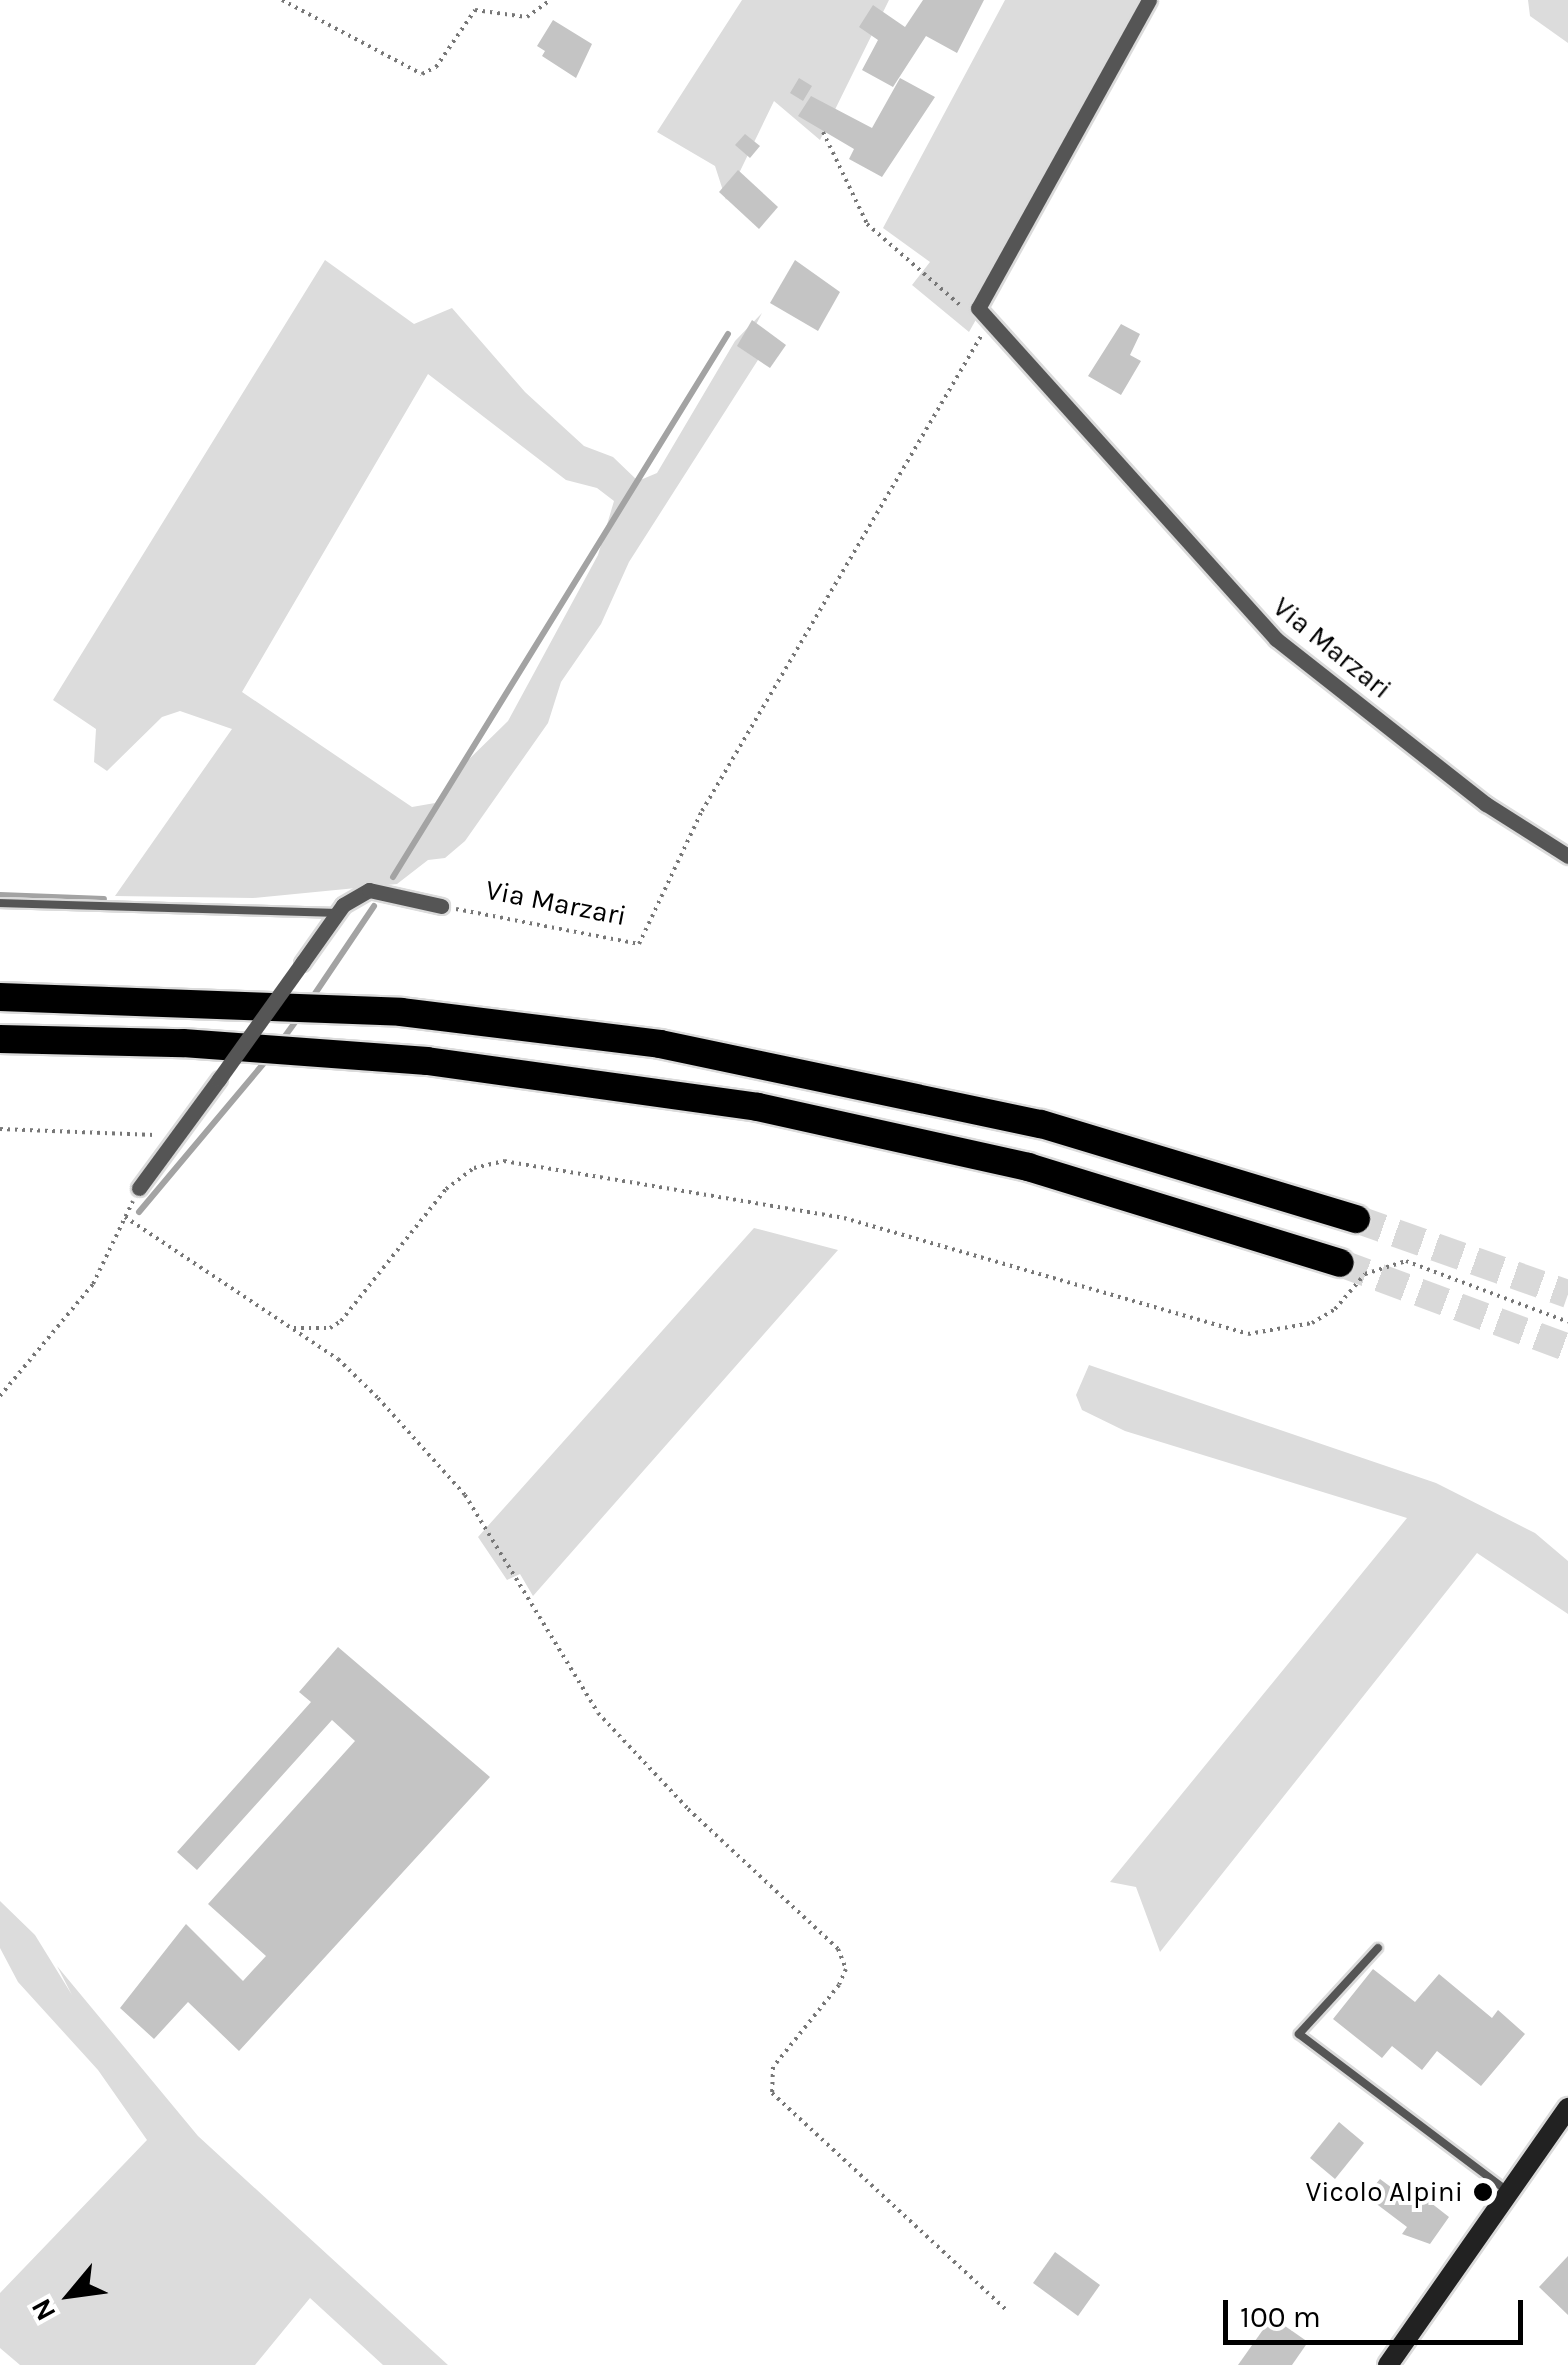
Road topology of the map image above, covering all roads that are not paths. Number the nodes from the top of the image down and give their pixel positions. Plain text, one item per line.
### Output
1 (1149, 0) edge
2 (1568, 856) edge
3 (0, 903) edge
4 (441, 906) road end
5 (337, 913) junction
6 (0, 998) edge
7 (0, 1039) edge
8 (139, 1188) road end
9 (1356, 1220) tunnel mouth
10 (1340, 1263) tunnel mouth
11 (1378, 1948) dead end
12 (1565, 2119) edge
13 (1507, 2191) junction
14 (1388, 2365) edge

1 - 2 street, Via Marzari
3 - 5 lane
4 - 5 street
5 - 8 street, bridge
6 - 9 highway
7 - 10 highway
11 - 13 lane
12 - 13 main road
13 - 14 main road

